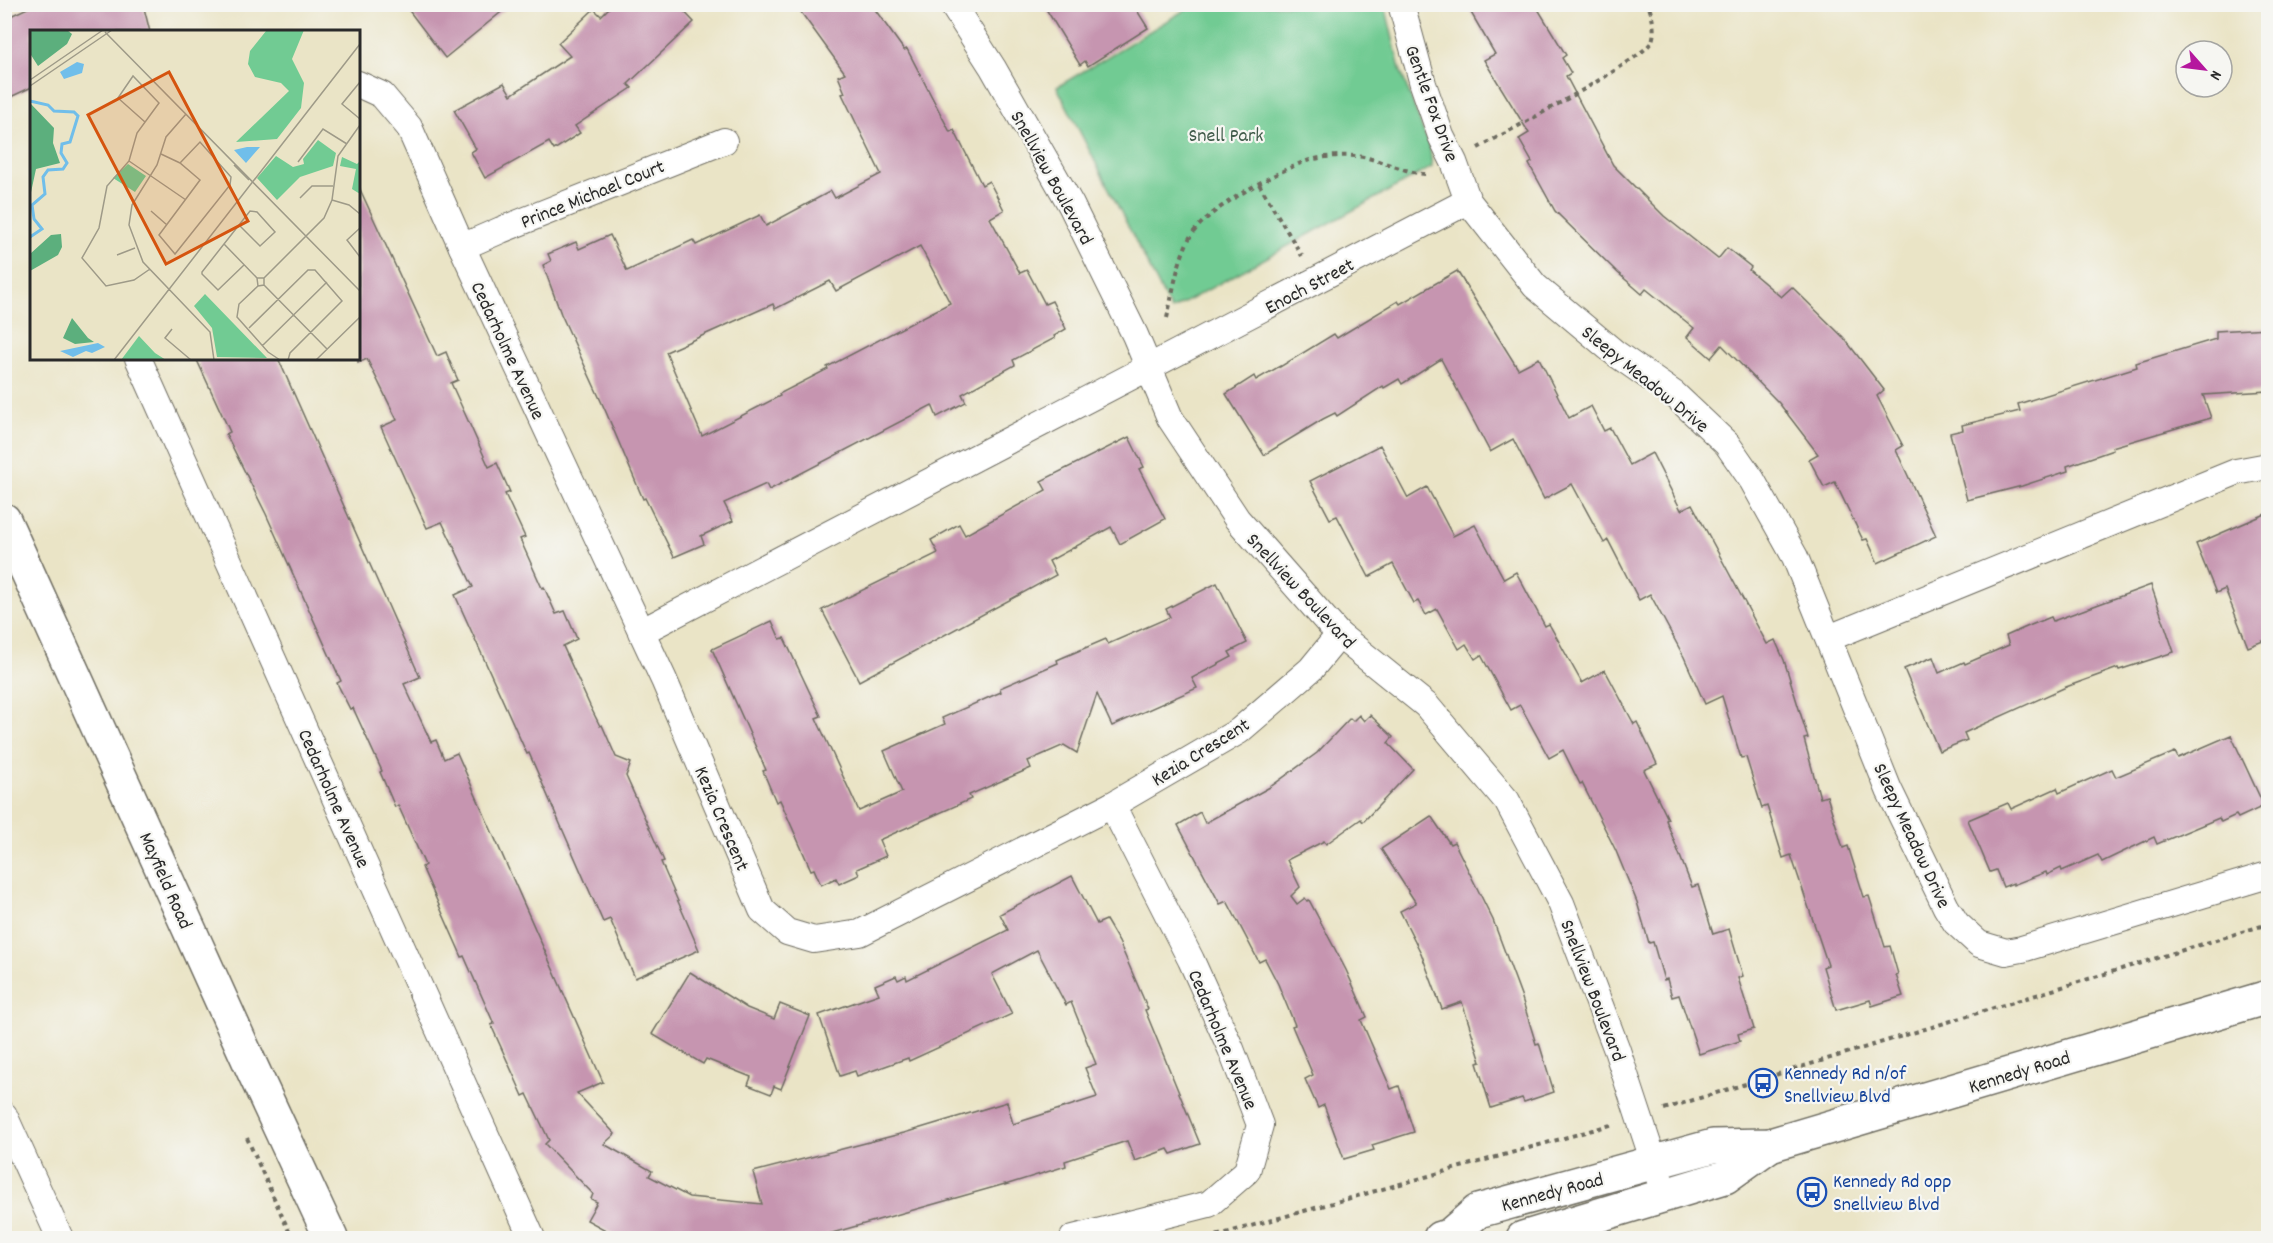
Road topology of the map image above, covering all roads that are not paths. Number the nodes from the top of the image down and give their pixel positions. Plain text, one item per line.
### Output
1 (952, 4) edge
2 (1401, 4) edge
3 (360, 85) edge
4 (724, 141) dead end
5 (1468, 201) junction
6 (462, 247) junction
7 (139, 360) edge
8 (1150, 368) junction
9 (2268, 466) edge
10 (4, 520) edge
11 (641, 632) junction
12 (1339, 635) junction
13 (1829, 638) junction
14 (1112, 805) junction
15 (2268, 875) edge
16 (2268, 997) edge
17 (4, 1115) edge
18 (1770, 1145) junction
19 (1655, 1163) junction
20 (1665, 1196) junction
21 (1449, 1238) edge
22 (60, 1239) edge
23 (331, 1239) edge
24 (531, 1239) edge
25 (1073, 1239) edge
26 (1523, 1239) edge

1 - 8 street, Snellview Boulevard
2 - 5 street, Gentle Fox Drive
3 - 6 street, Cedarholme Avenue
4 - 6 street, Prince Michael Court
5 - 8 street, Enoch Street
5 - 13 street, Sleepy Meadow Drive
6 - 11 street, Cedarholme Avenue
7 - 24 street, Cedarholme Avenue
8 - 11 street
8 - 12 street, Snellview Boulevard
9 - 13 street
10 - 23 main road, Mayfield Road
11 - 14 street, Kezia Crescent
12 - 14 street, Kezia Crescent
12 - 19 street, Snellview Boulevard
13 - 15 street, Sleepy Meadow Drive
14 - 25 street, Cedarholme Avenue
16 - 18 main road, Kennedy Road
17 - 22 street
18 - 19 main road, Kennedy Road
18 - 20 main road, Kennedy Road
19 - 20 street, Snellview Boulevard
19 - 21 main road, Kennedy Road
20 - 26 main road, Kennedy Road

